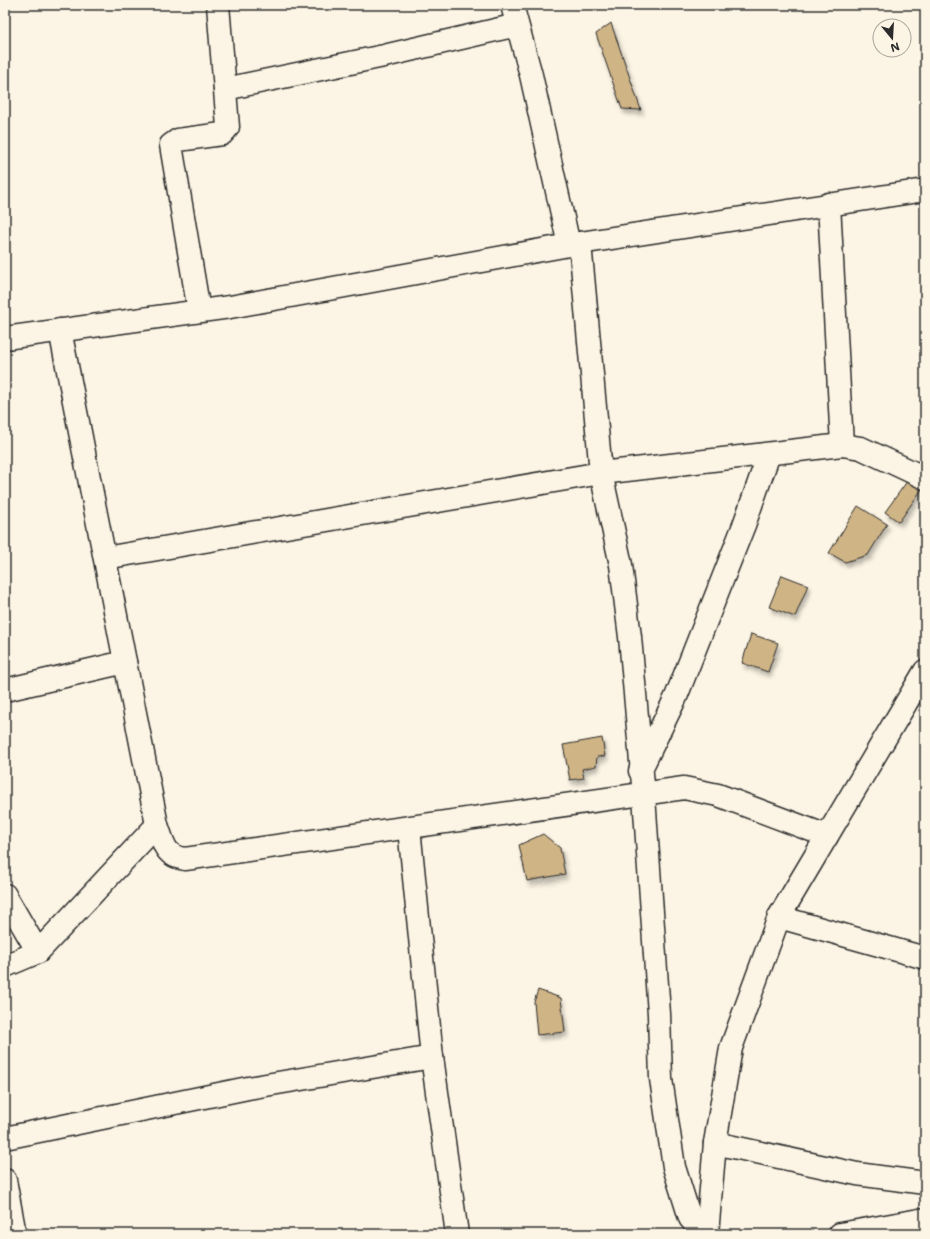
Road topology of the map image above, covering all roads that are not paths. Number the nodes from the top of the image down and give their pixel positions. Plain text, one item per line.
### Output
1 (218, 5) edge
2 (515, 15) edge
3 (225, 89) junction
4 (925, 190) edge
5 (829, 204) junction
6 (574, 244) junction
7 (199, 311) junction
8 (60, 330) junction
9 (5, 338) edge
10 (842, 445) junction
11 (769, 454) junction
12 (601, 473) junction
13 (925, 478) edge
14 (105, 558) junction
15 (125, 662) junction
16 (925, 671) edge
17 (5, 690) edge
18 (640, 772) junction
19 (644, 796) junction
20 (157, 825) junction
21 (410, 828) junction
22 (827, 836) junction
23 (5, 895) edge
24 (779, 917) junction
25 (38, 952) junction
26 (925, 958) edge
27 (5, 966) edge
28 (432, 1057) junction
29 (5, 1138) edge
30 (715, 1143) junction
31 (5, 1180) edge
32 (925, 1183) edge
33 (925, 1219) edge
34 (15, 1234) edge
35 (457, 1234) edge
36 (704, 1234) edge
37 (707, 1234) edge
38 (840, 1234) edge

1 - 3 street
2 - 3 street
2 - 6 street
3 - 7 street
4 - 5 street
5 - 6 street
5 - 10 street
6 - 7 street
6 - 12 street
7 - 8 street
8 - 9 street
8 - 14 street
10 - 11 street
10 - 13 street
11 - 12 street
11 - 18 street
12 - 14 street
12 - 18 street
14 - 15 street
15 - 17 street
15 - 20 street
16 - 22 street
18 - 19 street
19 - 21 street
19 - 22 street
19 - 36 street
20 - 21 street
20 - 25 street
21 - 28 street
22 - 24 street
23 - 25 street
24 - 26 street
24 - 30 street
25 - 27 street
28 - 29 street
28 - 35 street
30 - 32 street
30 - 37 street
31 - 34 street
33 - 38 street

